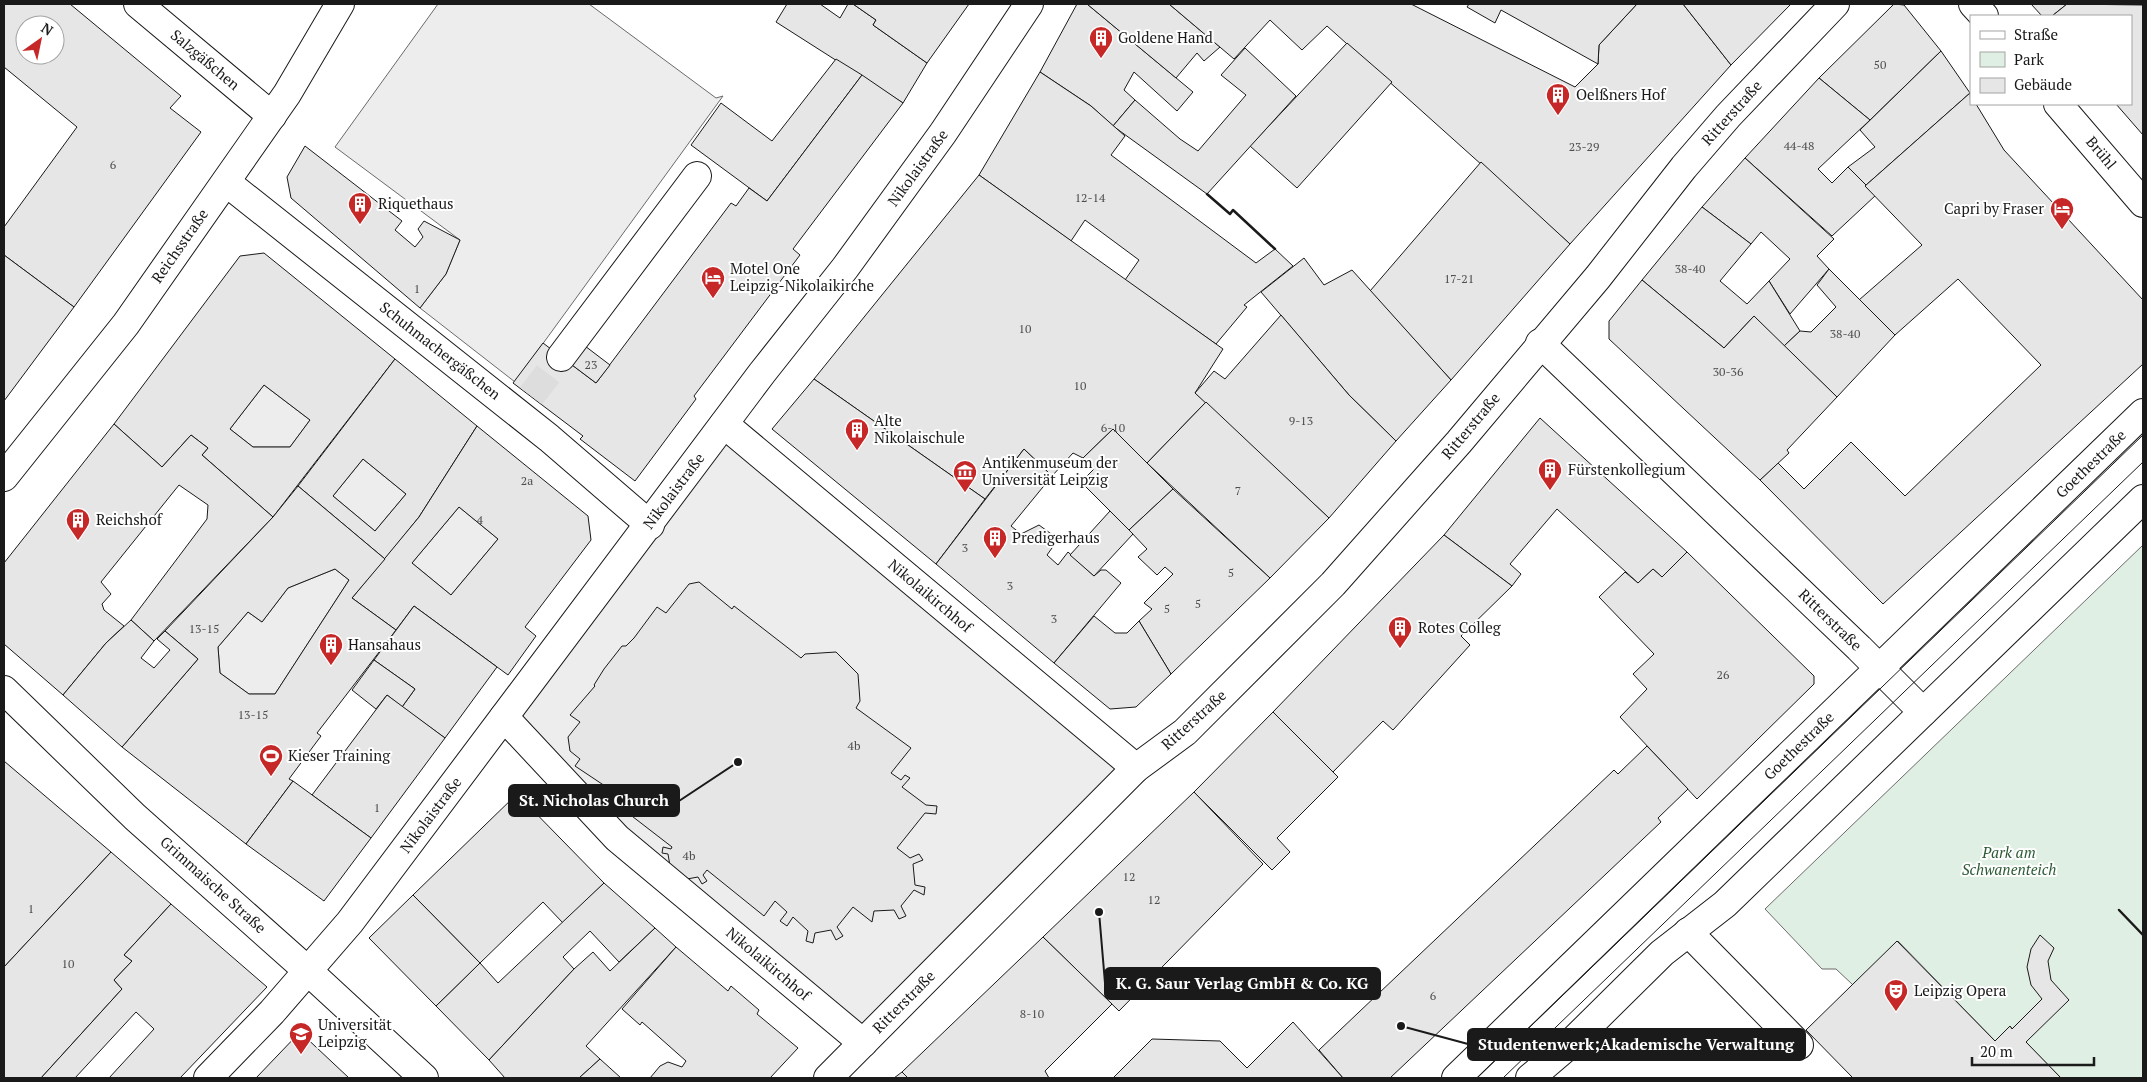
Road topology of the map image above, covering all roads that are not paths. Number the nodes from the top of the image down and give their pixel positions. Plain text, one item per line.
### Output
1 (138, 4) edge
2 (340, 4) edge
3 (1029, 4) edge
4 (1835, 4) edge
5 (1973, 4) edge
6 (1983, 15) edge
7 (2059, 105) edge
8 (272, 116) junction
9 (697, 176) dead end
10 (226, 182) junction
11 (2143, 203) edge
12 (1540, 343) junction
13 (561, 357) tunnel mouth
14 (2143, 413) edge
15 (724, 424) junction
16 (4, 477) edge
17 (2143, 499) edge
18 (650, 525) junction
19 (1880, 668) junction
20 (4, 690) edge
21 (1923, 712) junction
22 (504, 717) junction
23 (1136, 768) junction
24 (1688, 932) junction
25 (308, 971) junction
26 (863, 1043) junction
27 (1799, 1045) dead end
28 (1553, 1067) edge
29 (208, 1078) edge
30 (424, 1078) edge
31 (828, 1078) edge
32 (1456, 1078) edge
33 (1530, 1078) edge

1 - 8 street, Salzgäßchen
2 - 8 street, Reichsstraße
3 - 15 street, Nikolaistraße
4 - 12 street, Ritterstraße
5 - 6 street
7 - 11 street, Brühl
8 - 10 street, Reichsstraße
9 - 13 street
10 - 16 street, Reichsstraße
10 - 18 street, Schuhmachergäßchen
12 - 19 street, Ritterstraße
12 - 23 street, Ritterstraße
14 - 19 street, Goethestraße
15 - 18 street, Nikolaistraße
15 - 23 street, Nikolaikirchhof
17 - 21 street
18 - 22 street, Nikolaistraße
19 - 21 street, Ritterstraße
19 - 32 street, Goethestraße
20 - 25 street, Grimmaische Straße
21 - 24 street
22 - 25 street, Nikolaistraße
22 - 26 street, Nikolaikirchhof
23 - 26 street, Ritterstraße
24 - 27 street
24 - 28 street
25 - 29 street, Nikolaistraße
25 - 30 street, Grimmaische Straße
26 - 31 street, Ritterstraße
28 - 33 street

